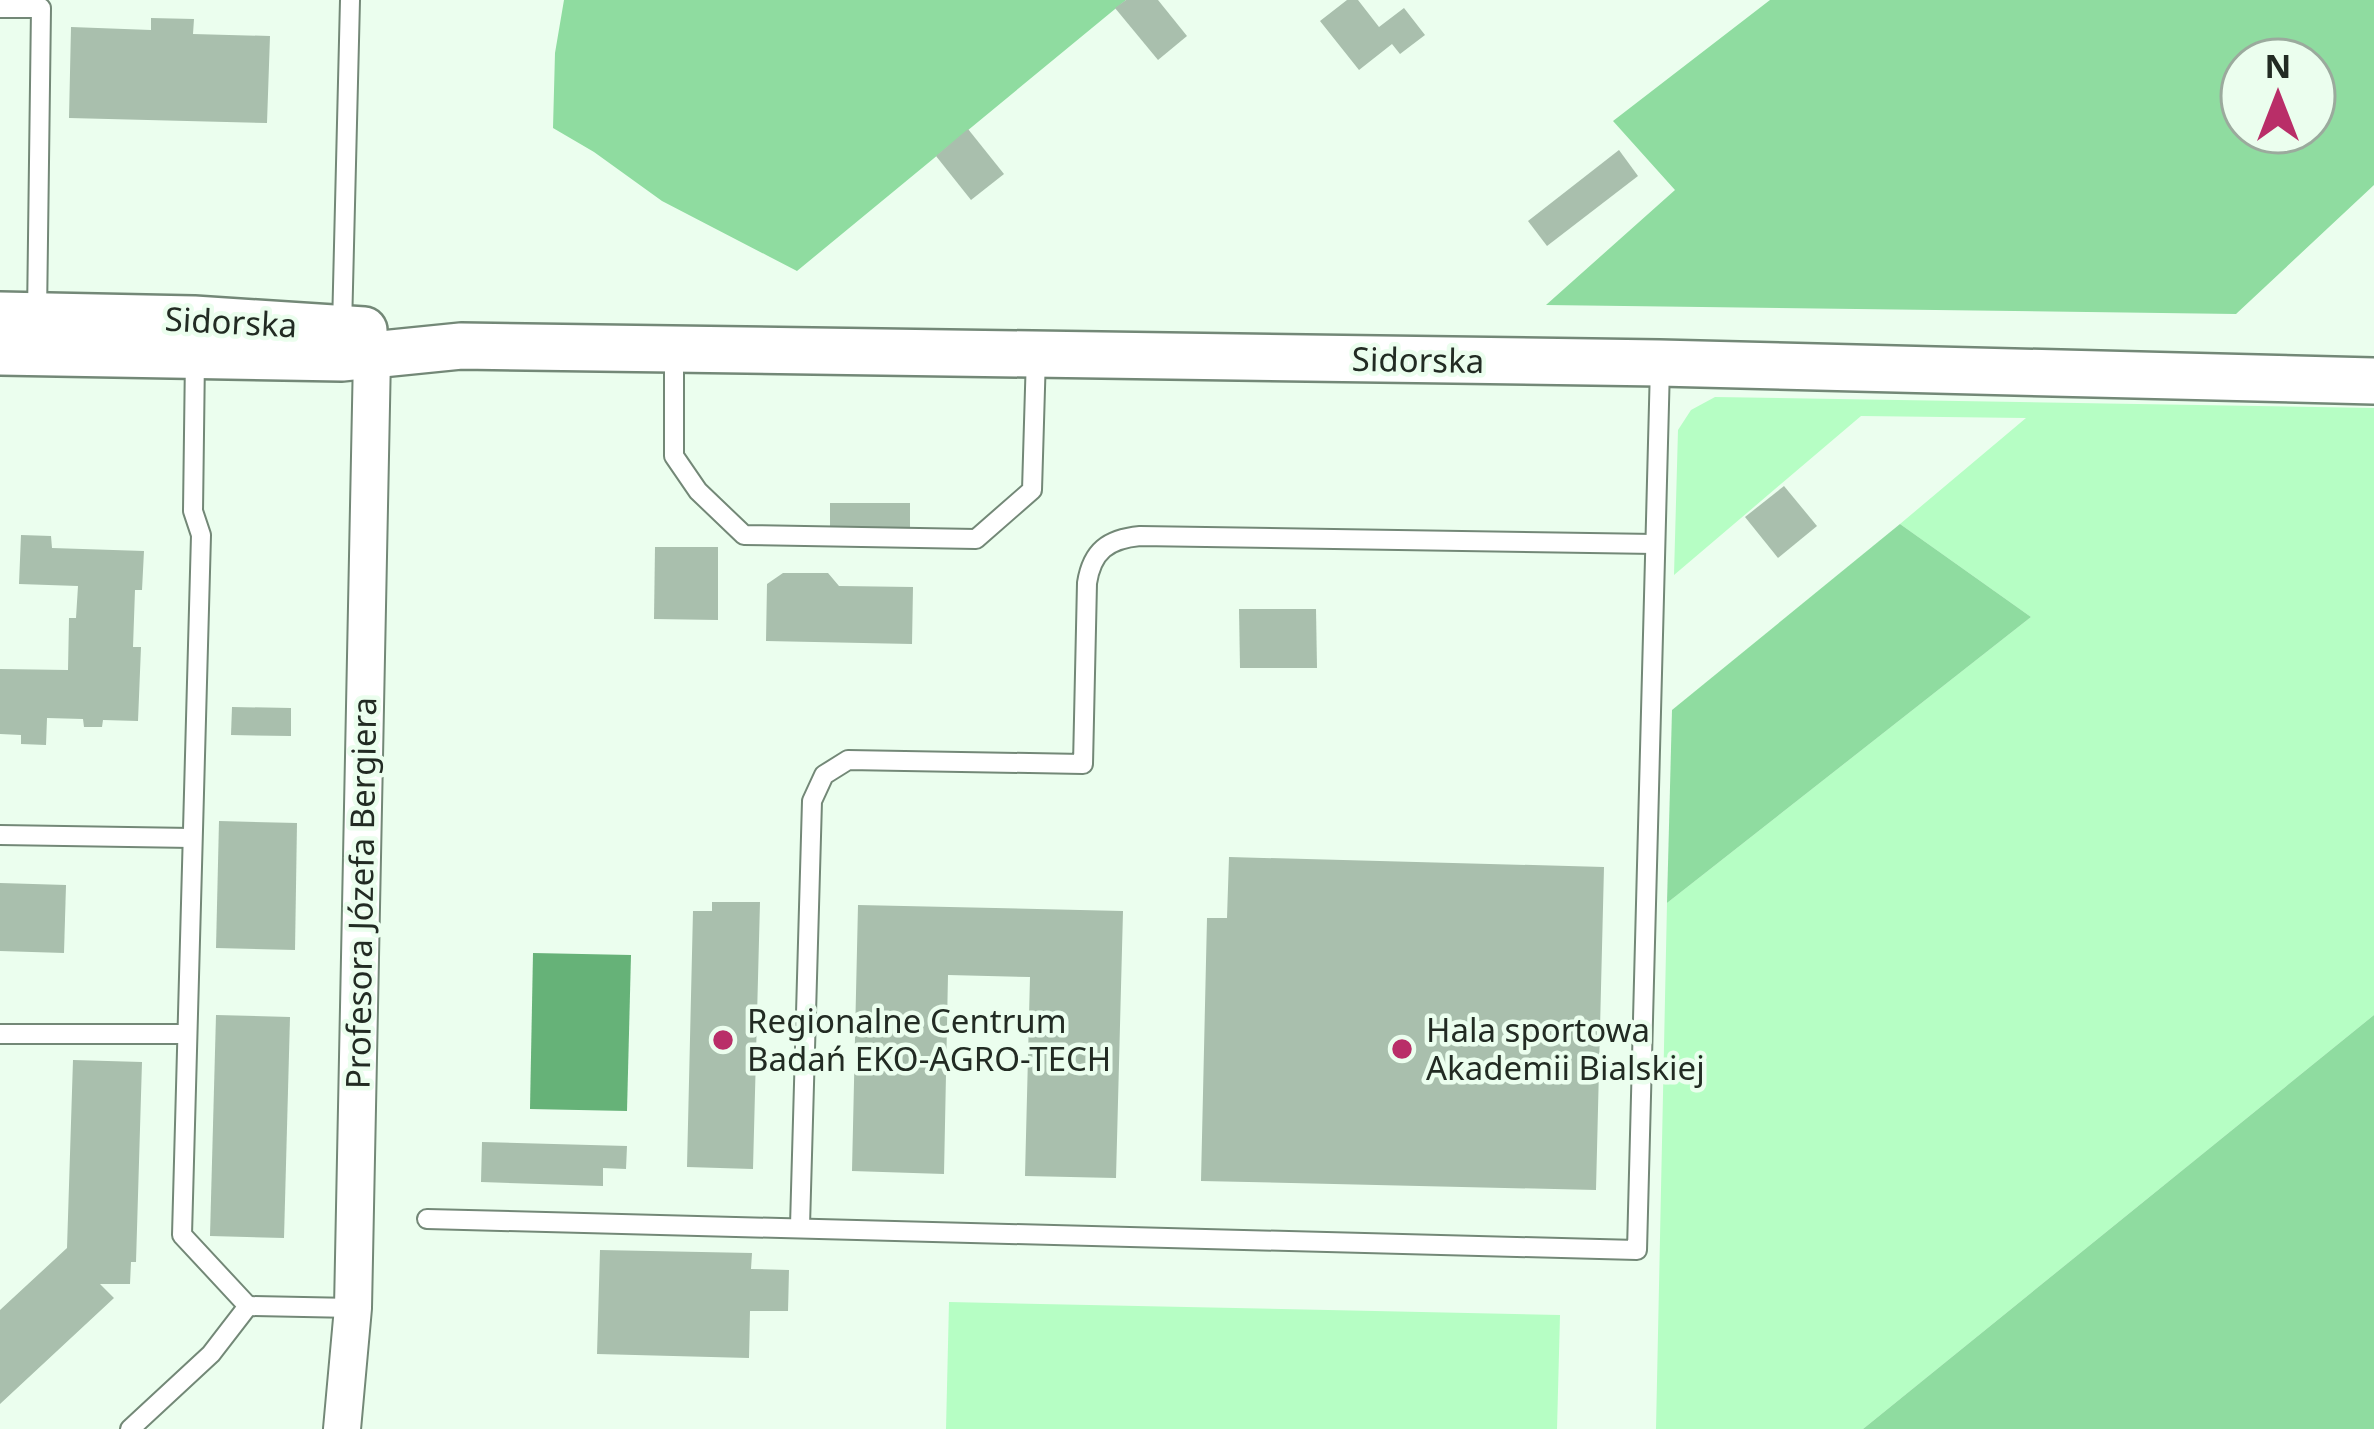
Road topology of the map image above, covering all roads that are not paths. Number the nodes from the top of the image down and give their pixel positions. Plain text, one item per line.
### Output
1 (350, 0) edge
2 (0, 8) edge
3 (18, 334) edge
4 (194, 337) junction
5 (357, 343) junction
6 (674, 349) junction
7 (1036, 354) junction
8 (1660, 363) junction
9 (2374, 381) edge
10 (1655, 544) junction
11 (0, 836) edge
12 (192, 838) junction
13 (0, 1034) edge
14 (187, 1034) junction
15 (427, 1219) dead end
16 (800, 1226) junction
17 (248, 1306) junction
18 (353, 1308) junction
19 (130, 1429) edge
20 (343, 1429) edge

1 - 5 lane
2 - 3 lane
3 - 4 street, Sidorska
4 - 5 street, Sidorska
4 - 12 lane
5 - 6 street, Sidorska
5 - 18 street, Profesora Józefa Bergiera
6 - 7 street, Sidorska
6 - 7 lane
7 - 8 street, Sidorska
8 - 9 street, Sidorska
8 - 10 lane
10 - 16 lane
10 - 16 lane
11 - 12 lane
12 - 14 lane
13 - 14 lane
14 - 17 lane
15 - 16 lane
17 - 18 lane
17 - 19 lane
18 - 20 street, Profesora Józefa Bergiera

